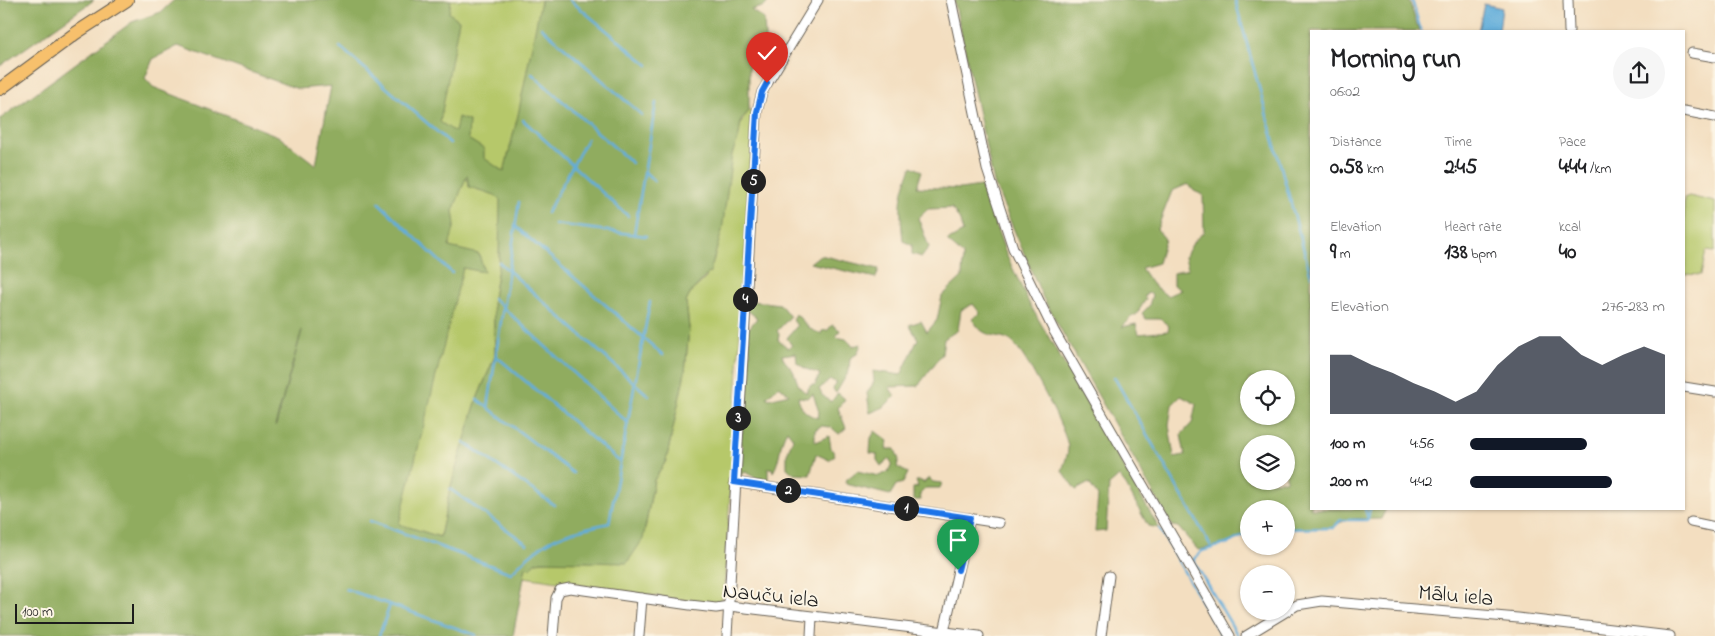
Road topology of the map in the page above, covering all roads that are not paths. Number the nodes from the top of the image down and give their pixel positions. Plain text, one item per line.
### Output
1 (127, 0) edge
2 (818, 0) edge
3 (950, 0) edge
4 (1568, 0) edge
5 (1569, 30) edge
6 (1692, 53) dead end
7 (1715, 57) edge
8 (0, 89) edge
9 (1685, 111) edge
10 (1715, 117) edge
11 (1685, 387) edge
12 (1715, 392) edge
13 (734, 482) junction
14 (970, 518) junction
15 (1691, 522) dead end
16 (999, 523) dead end
17 (1715, 527) edge
18 (1109, 576) dead end
19 (642, 598) junction
20 (729, 606) junction
21 (812, 617) junction
22 (1619, 633) edge
23 (944, 635) edge
24 (553, 636) edge
25 (639, 636) edge
26 (727, 636) edge
27 (811, 636) edge
28 (979, 636) edge
29 (1101, 636) edge
30 (1230, 636) edge
31 (1246, 636) edge
32 (1670, 636) edge

1 - 8 highway
2 - 13 street
3 - 30 street
4 - 5 street
6 - 7 street
9 - 10 street
11 - 12 street
13 - 14 street
13 - 20 street
14 - 16 street
14 - 23 street
15 - 17 street
18 - 29 street
19 - 20 street, Nauču iela
19 - 24 street, Nauču iela
19 - 25 street
20 - 21 street, Nauču iela
20 - 26 street
21 - 23 street, Nauču iela
21 - 27 street
22 - 31 street, Mālu iela
22 - 32 street, Mālu iela
23 - 28 street, Nauču iela

